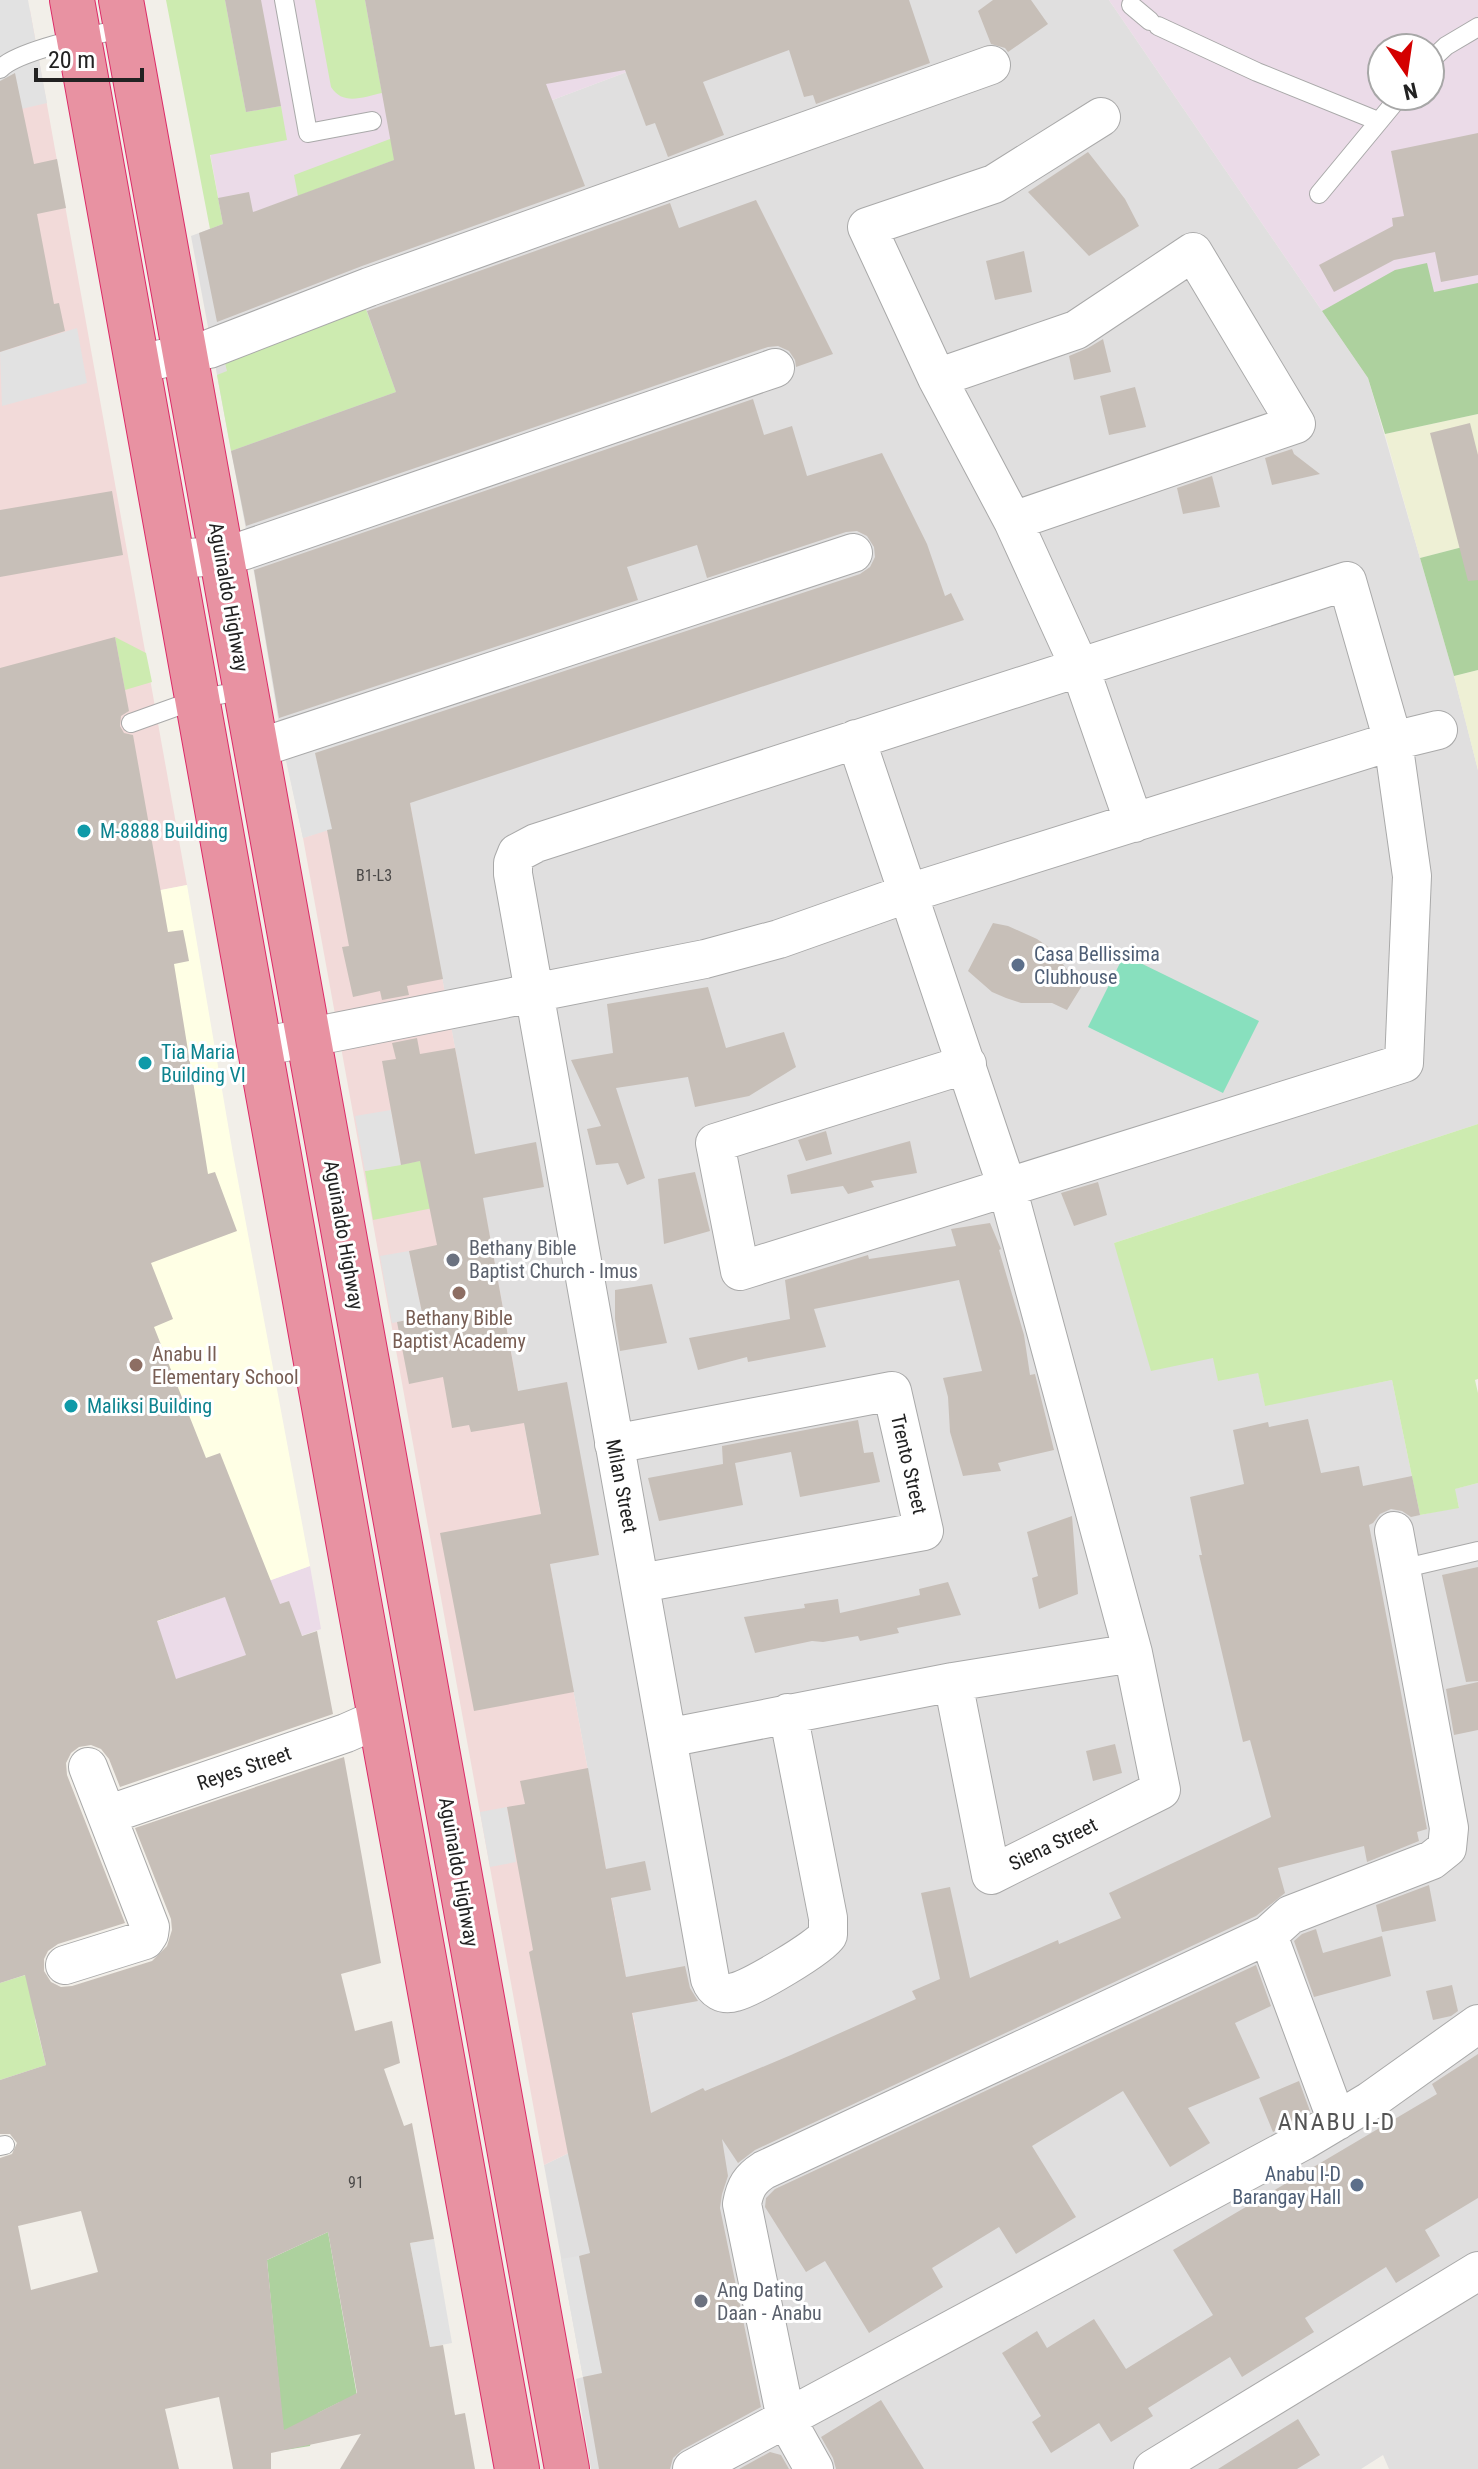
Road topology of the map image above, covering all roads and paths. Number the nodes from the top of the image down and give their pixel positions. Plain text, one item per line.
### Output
1 (284, 0) edge
2 (1131, 5) dead end
3 (124, 14) edge
4 (76, 19) edge
5 (1478, 27) edge
6 (1446, 46) edge
7 (991, 65) dead end
8 (0, 69) edge
9 (1386, 112) edge
10 (1101, 117) dead end
11 (372, 121) dead end
12 (1378, 121) junction
13 (1319, 194) dead end
14 (185, 354) junction
15 (137, 364) junction
16 (775, 368) dead end
17 (937, 378) junction
18 (1013, 521) junction
19 (853, 553) dead end
20 (221, 556) junction
21 (172, 559) junction
22 (1080, 668) junction
23 (245, 690) junction
24 (198, 699) junction
25 (131, 723) dead end
26 (1438, 730) dead end
27 (856, 739) junction
28 (1393, 741) junction
29 (256, 749) junction
30 (1134, 823) junction
31 (909, 893) junction
32 (535, 994) junction
33 (308, 1038) junction
34 (260, 1047) junction
35 (967, 1064) junction
36 (1007, 1187) junction
37 (614, 1444) junction
38 (1394, 1531) dead end
39 (1478, 1551) edge
40 (1401, 1569) junction
41 (641, 1583) junction
42 (1133, 1653) junction
43 (953, 1682) junction
44 (788, 1713) junction
45 (380, 1718) junction
46 (667, 1738) junction
47 (88, 1767) dead end
48 (107, 1815) junction
49 (460, 1878) junction
50 (411, 1886) junction
51 (1268, 1935) junction
52 (65, 1965) dead end
53 (1478, 2024) edge
54 (1337, 2121) junction
55 (1478, 2271) edge
56 (786, 2419) junction
57 (517, 2469) edge
58 (567, 2469) edge
59 (692, 2469) edge
60 (814, 2469) edge
61 (1153, 2469) edge

1 - 11 lane
2 - 12 lane
3 - 4 lane
3 - 14 highway, Aguinaldo Highway
4 - 8 lane
4 - 15 highway
5 - 6 lane
7 - 14 street
9 - 12 lane
10 - 17 street
12 - 13 lane
14 - 15 street
14 - 20 highway, Aguinaldo Highway
15 - 21 highway
16 - 20 street
17 - 18 street
17 - 18 street
18 - 22 street
19 - 29 street
20 - 21 street
20 - 23 highway, Aguinaldo Highway
21 - 24 highway
22 - 27 street
22 - 28 street
22 - 30 street
23 - 24 lane
23 - 29 highway, Aguinaldo Highway
24 - 25 lane
24 - 34 highway
26 - 28 street
27 - 31 street
27 - 32 street, Milan Street
28 - 30 street
28 - 36 street
29 - 33 highway, Aguinaldo Highway
30 - 31 street
31 - 32 street
31 - 35 street
32 - 33 street
32 - 37 street, Milan Street
33 - 34 street
33 - 49 highway, Aguinaldo Highway
34 - 45 highway
35 - 36 street
35 - 36 street
36 - 42 street
37 - 41 street, Milan Street
37 - 41 street, Trento Street
38 - 40 street
39 - 40 lane
40 - 51 street
41 - 46 street, Milan Street
42 - 43 street
42 - 43 street, Siena Street
43 - 44 street
44 - 46 street
44 - 46 street, Milan Street
45 - 48 street, Reyes Street
45 - 50 highway
47 - 48 street
48 - 52 street
49 - 50 highway
49 - 58 highway, Aguinaldo Highway
50 - 57 highway
51 - 54 street
51 - 56 street
53 - 54 street
54 - 56 street
55 - 61 street
56 - 59 street
56 - 60 street

